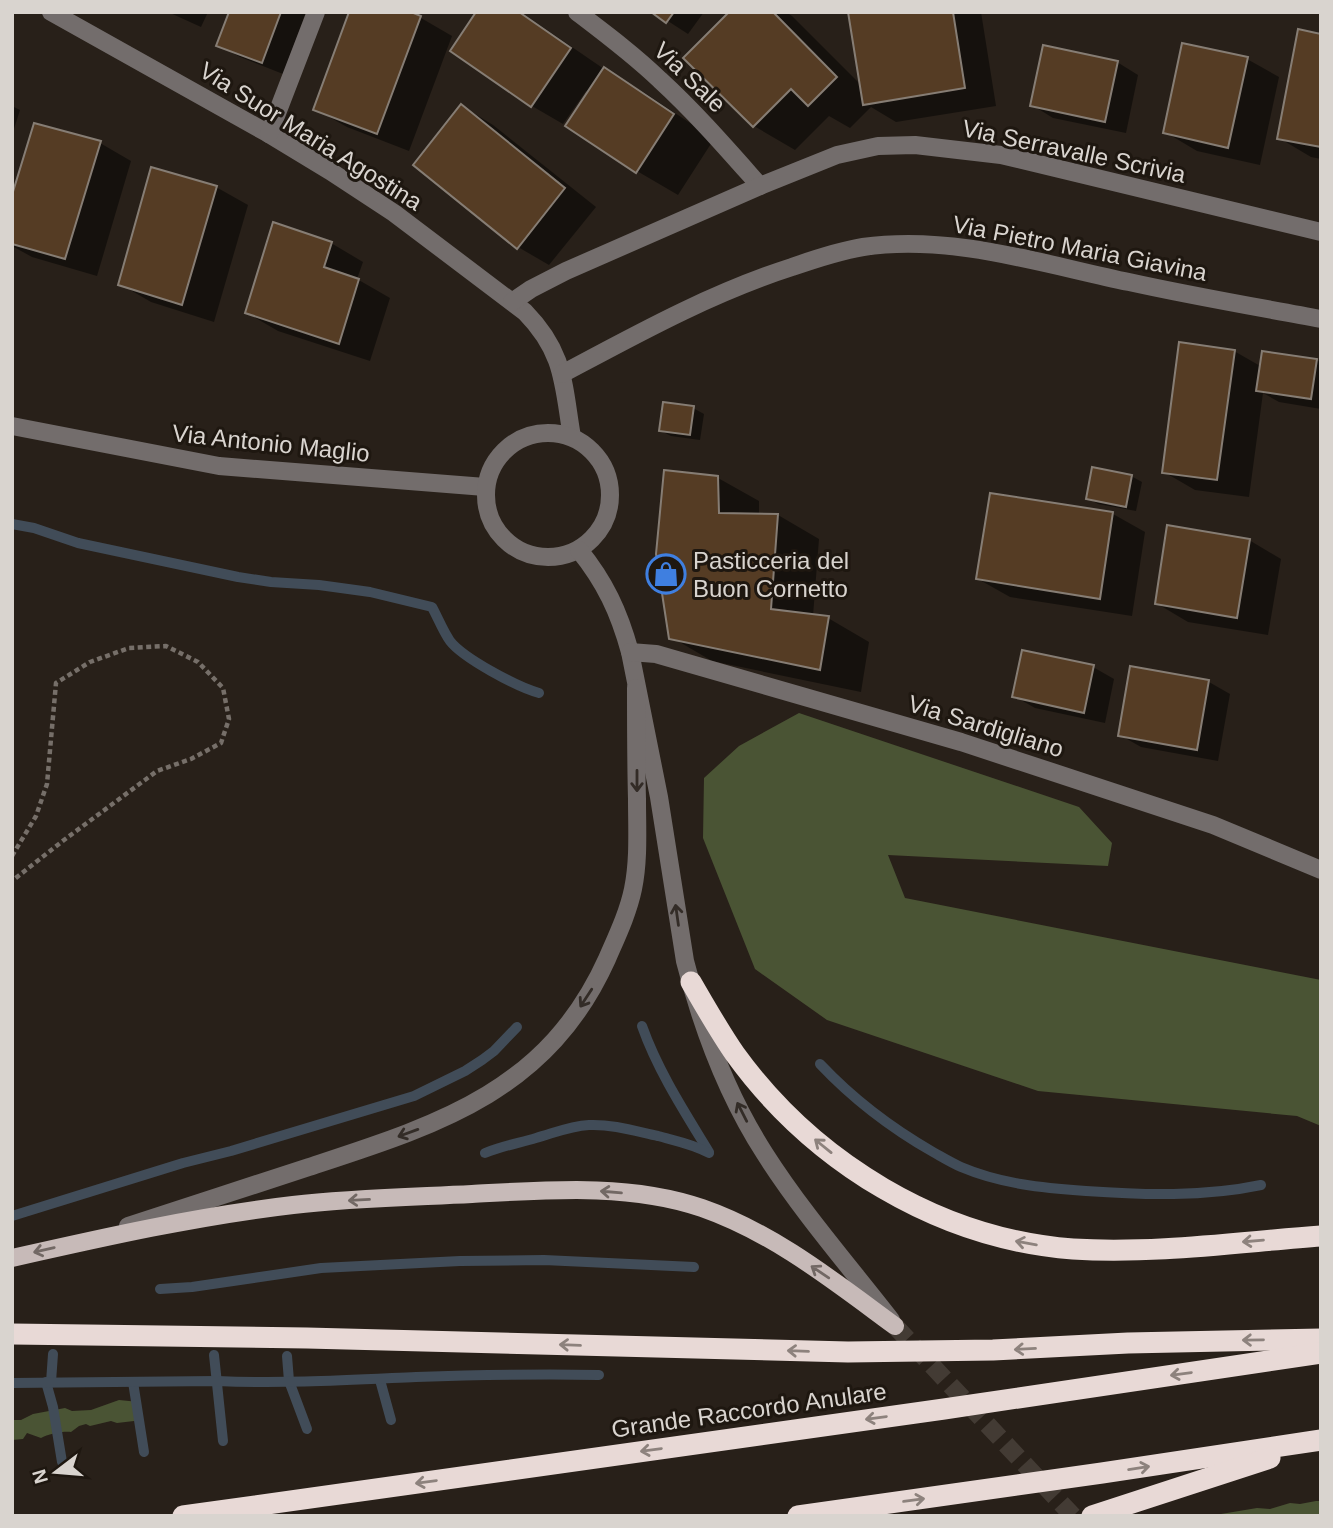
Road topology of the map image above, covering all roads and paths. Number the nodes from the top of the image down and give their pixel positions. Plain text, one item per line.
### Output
1 (316, 12) edge
2 (577, 12) edge
3 (60, 14) edge
4 (269, 135) junction
5 (760, 186) junction
6 (1321, 232) edge
7 (512, 302) junction
8 (1321, 319) edge
9 (562, 374) junction
10 (12, 426) edge
11 (572, 437) junction
12 (485, 487) junction
13 (579, 550) junction
14 (630, 652) junction
15 (636, 688) junction
16 (12, 856) edge
17 (1321, 870) edge
18 (12, 881) edge
19 (691, 982) junction
20 (1321, 1236) edge
21 (76, 1243) junction
22 (12, 1258) edge
23 (895, 1326) joint
24 (12, 1334) edge
25 (1321, 1339) edge
26 (1321, 1353) edge
27 (1321, 1441) edge
28 (183, 1516) edge
29 (798, 1516) edge
30 (1092, 1516) edge

1 - 4 street
2 - 5 street, Via Sale
3 - 4 street, Via Suor Maria Agostina
4 - 7 street, Via Suor Maria Agostina
5 - 6 street, Via Serravalle Scrivia
5 - 7 street, Via Serravalle Scrivia
7 - 9 street, Via Suor Maria Agostina
8 - 9 street, Via Pietro Maria Giavina
9 - 11 street, Via Suor Maria Agostina
10 - 12 street, Via Antonio Maglio
11 - 12 street
11 - 13 street
12 - 13 street
13 - 14 street
14 - 15 street
14 - 17 street, Via Sardigliano
19 -> 15 street
15 -> 21 street
16 - 18 path
20 -> 19 highway
23 -> 19 street
21 -> 22 main road
23 -> 21 main road
25 -> 24 highway
26 -> 28 highway, Grande Raccordo Anulare
29 -> 27 highway
27 - 30 highway

